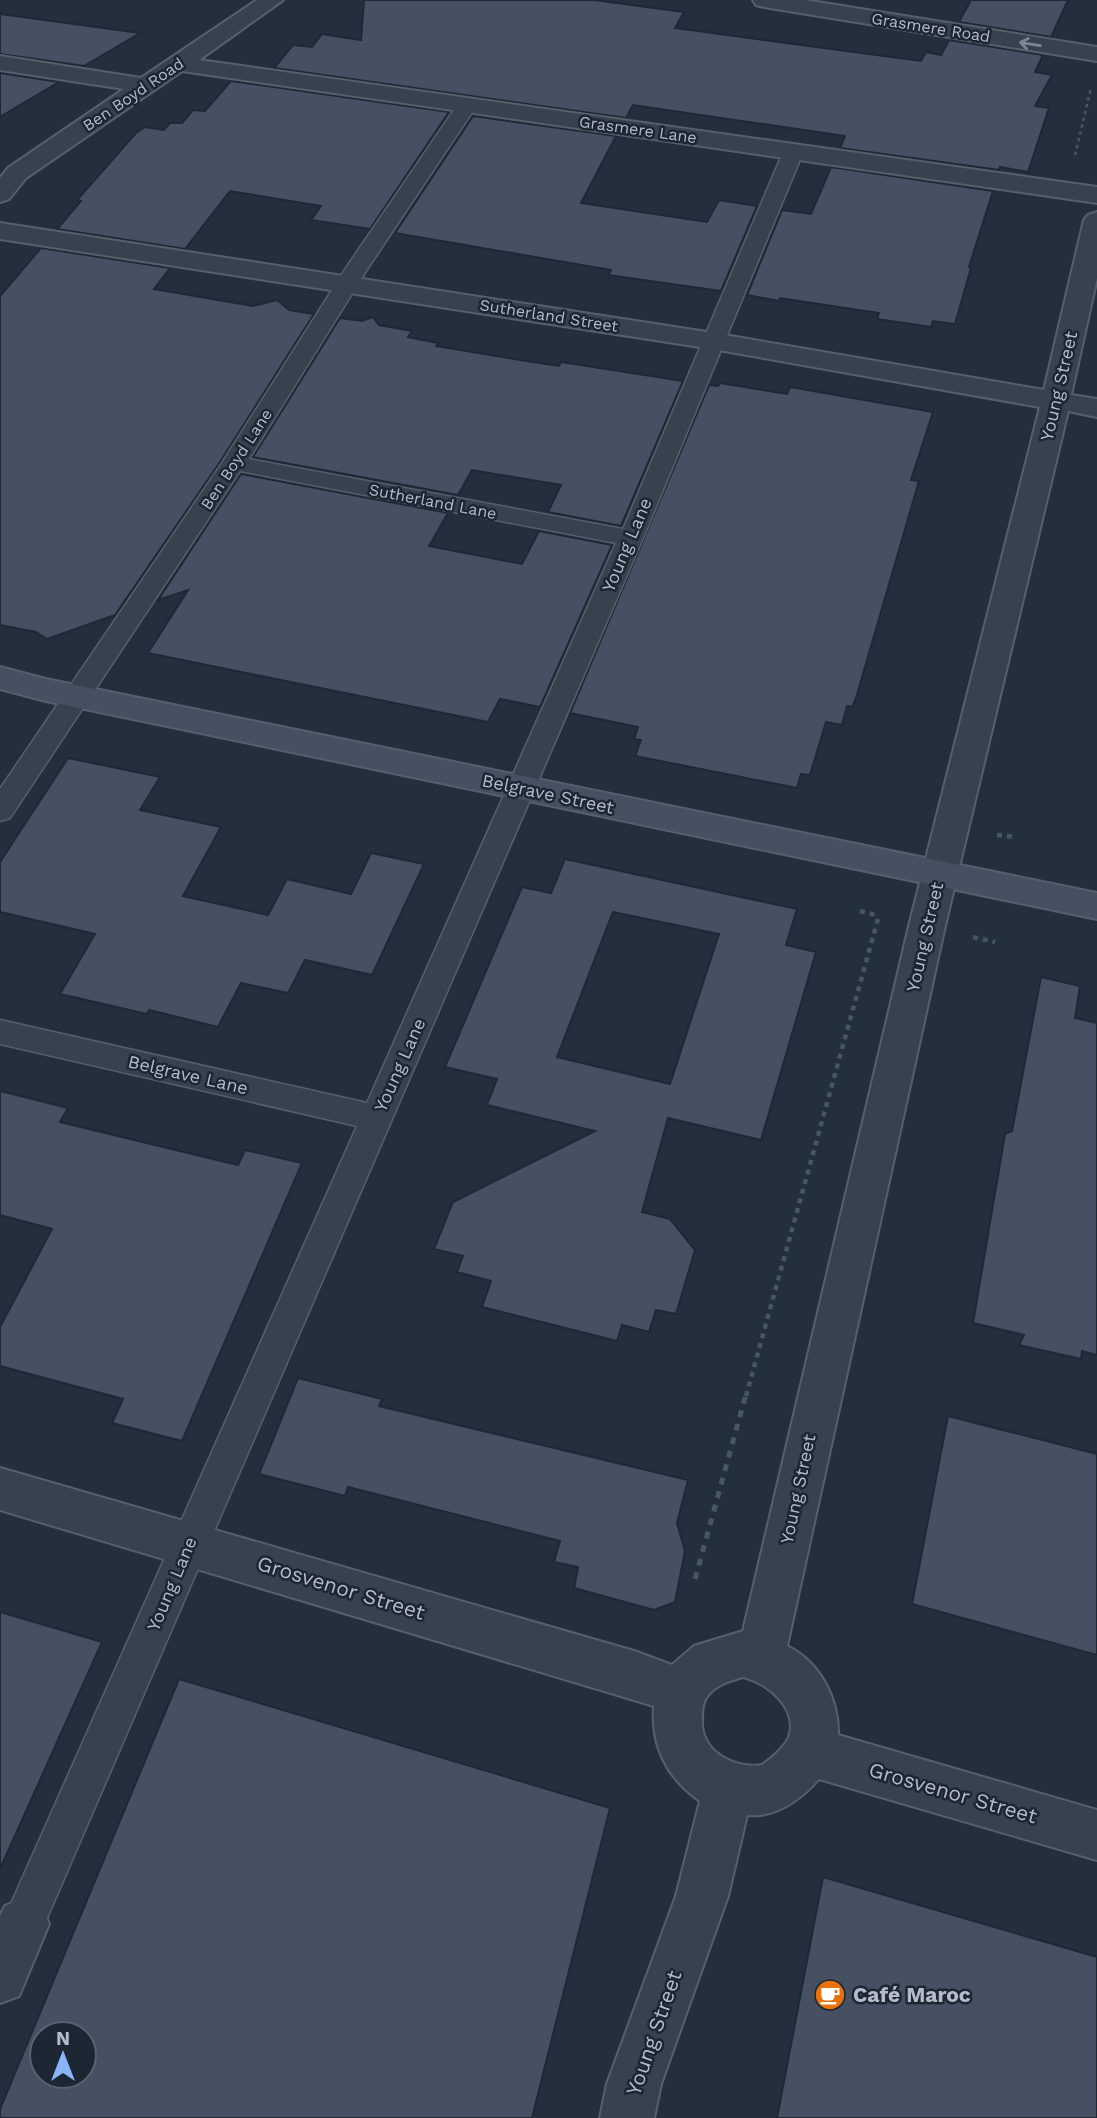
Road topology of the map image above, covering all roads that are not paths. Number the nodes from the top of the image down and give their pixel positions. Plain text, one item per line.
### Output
1 (272, 0) edge
2 (764, 0) edge
3 (1097, 54) edge
4 (0, 64) edge
5 (179, 64) junction
6 (147, 86) junction
7 (467, 105) junction
8 (794, 150) junction
9 (0, 194) edge
10 (1097, 195) edge
11 (1097, 221) edge
12 (0, 231) edge
13 (347, 283) junction
14 (713, 341) junction
15 (1056, 401) junction
16 (1097, 408) edge
17 (234, 463) junction
18 (631, 538) junction
19 (0, 678) edge
20 (0, 684) edge
21 (62, 692) junction
22 (520, 788) junction
23 (0, 811) edge
24 (940, 874) junction
25 (1097, 906) edge
26 (0, 1032) edge
27 (377, 1118) junction
28 (0, 1489) edge
29 (190, 1543) junction
30 (761, 1656) junction
31 (681, 1692) junction
32 (808, 1751) junction
33 (728, 1788) junction
34 (1097, 1835) edge
35 (23, 1924) joint
36 (0, 1977) edge
37 (627, 2118) edge

1 - 5 street, Ben Boyd Road
3 -> 2 street, Grasmere Road
4 - 6 street
5 - 6 street, Ben Boyd Road
5 - 7 street, Grasmere Lane
6 - 9 street, Ben Boyd Road
7 - 8 street, Grasmere Lane
7 - 13 lane, Ben Boyd Lane
8 - 10 street, Grasmere Lane
8 - 14 lane, Young Lane
11 - 15 street, Young Street
12 - 13 street, Sutherland Street
13 - 14 street, Sutherland Street
13 - 17 lane, Ben Boyd Lane
14 - 15 street, Sutherland Street
14 - 18 lane, Young Lane
15 - 16 street, Sutherland Street
15 - 24 street, Young Street
17 - 18 lane, Sutherland Lane
17 - 21 lane, Ben Boyd Lane
18 - 22 lane, Young Lane
19 - 21 main road, Belgrave Street
20 - 21 main road
21 - 22 main road, Belgrave Street
21 - 23 lane, Ben Boyd Lane
22 - 24 main road, Belgrave Street
22 - 27 lane, Young Lane
24 - 25 main road, Belgrave Street
24 - 30 street, Young Street
26 - 27 lane, Belgrave Lane
27 - 29 lane, Young Lane
28 - 29 street, Grosvenor Street
29 - 31 street, Grosvenor Street
29 - 35 lane, Young Lane
30 - 31 street
30 - 32 street
31 - 33 street
32 - 33 street
32 - 34 street, Grosvenor Street
33 - 37 street, Young Street
35 - 36 street, Young Lane

